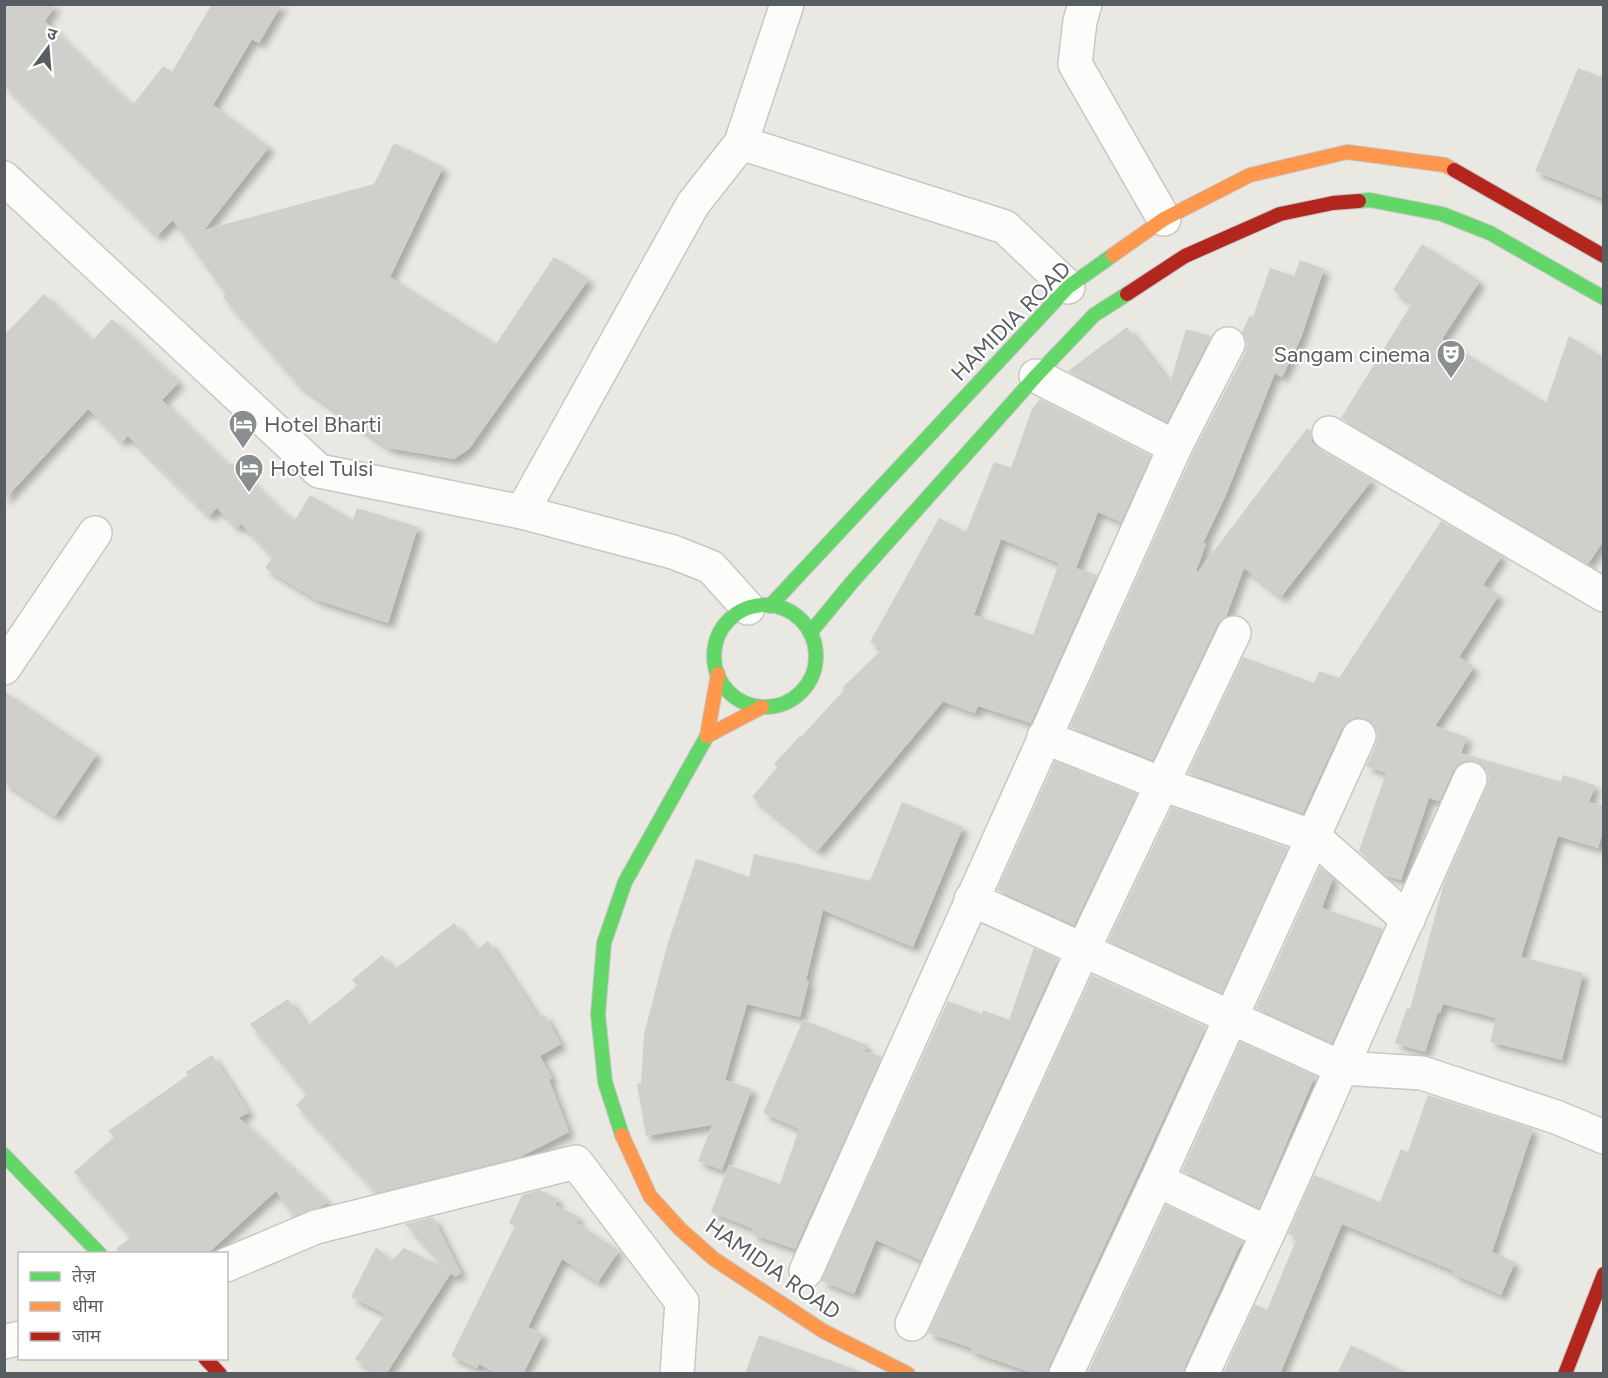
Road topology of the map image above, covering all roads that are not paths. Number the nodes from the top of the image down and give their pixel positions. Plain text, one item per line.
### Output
1 (787, 4) edge
2 (1085, 4) edge
3 (741, 143) junction
4 (4, 178) edge
5 (1164, 219) junction
6 (1604, 256) edge
7 (1068, 287) junction
8 (1604, 298) edge
9 (1228, 344) dead end
10 (1036, 376) junction
11 (1329, 433) dead end
12 (1175, 447) junction
13 (522, 512) junction
14 (95, 533) dead end
15 (1604, 595) edge
16 (759, 607) junction
17 (810, 633) junction
18 (1234, 633) dead end
19 (4, 669) edge
20 (718, 674) junction
21 (762, 707) junction
22 (707, 736) junction
23 (1359, 736) dead end
24 (1044, 737) junction
25 (1470, 779) dead end
26 (1162, 784) junction
27 (1314, 837) junction
28 (972, 899) junction
29 (1408, 920) junction
30 (1083, 950) junction
31 (1231, 1017) junction
32 (1342, 1068) junction
33 (1604, 1137) edge
34 (4, 1155) edge
35 (1157, 1180) junction
36 (1268, 1233) junction
37 (98, 1252) edge
38 (228, 1264) edge
39 (806, 1271) dead end
40 (1604, 1274) edge
41 (912, 1324) dead end
42 (206, 1360) edge
43 (220, 1374) edge
44 (676, 1374) edge
45 (908, 1374) edge
46 (1066, 1374) edge
47 (1202, 1374) edge
48 (1566, 1374) edge

1 - 3 street
2 - 5 street
3 - 7 street
3 - 13 street
4 - 13 street
5 - 6 main road, HAMIDIA ROAD
5 - 7 main road, HAMIDIA ROAD
7 - 16 main road, HAMIDIA ROAD
8 - 10 main road
9 - 12 street
10 - 12 street
10 - 17 main road
11 - 15 street
12 - 24 street
13 - 16 street
14 - 19 street
16 - 17 main road
16 - 20 main road
17 - 21 main road
18 - 26 street
20 - 21 main road
20 - 22 main road
21 - 22 main road
22 - 45 main road, HAMIDIA ROAD
23 - 27 street
24 - 26 street
24 - 28 street
25 - 29 street
26 - 27 street
26 - 30 street
27 - 29 street
27 - 31 street
28 - 30 street
28 - 39 street
29 - 32 street
30 - 31 street
30 - 41 street
31 - 32 street
31 - 35 street
32 - 33 street
32 - 36 street
34 - 37 main road
35 - 36 street
35 - 46 street
36 - 47 street
38 - 44 street
40 - 48 main road
42 - 43 main road

